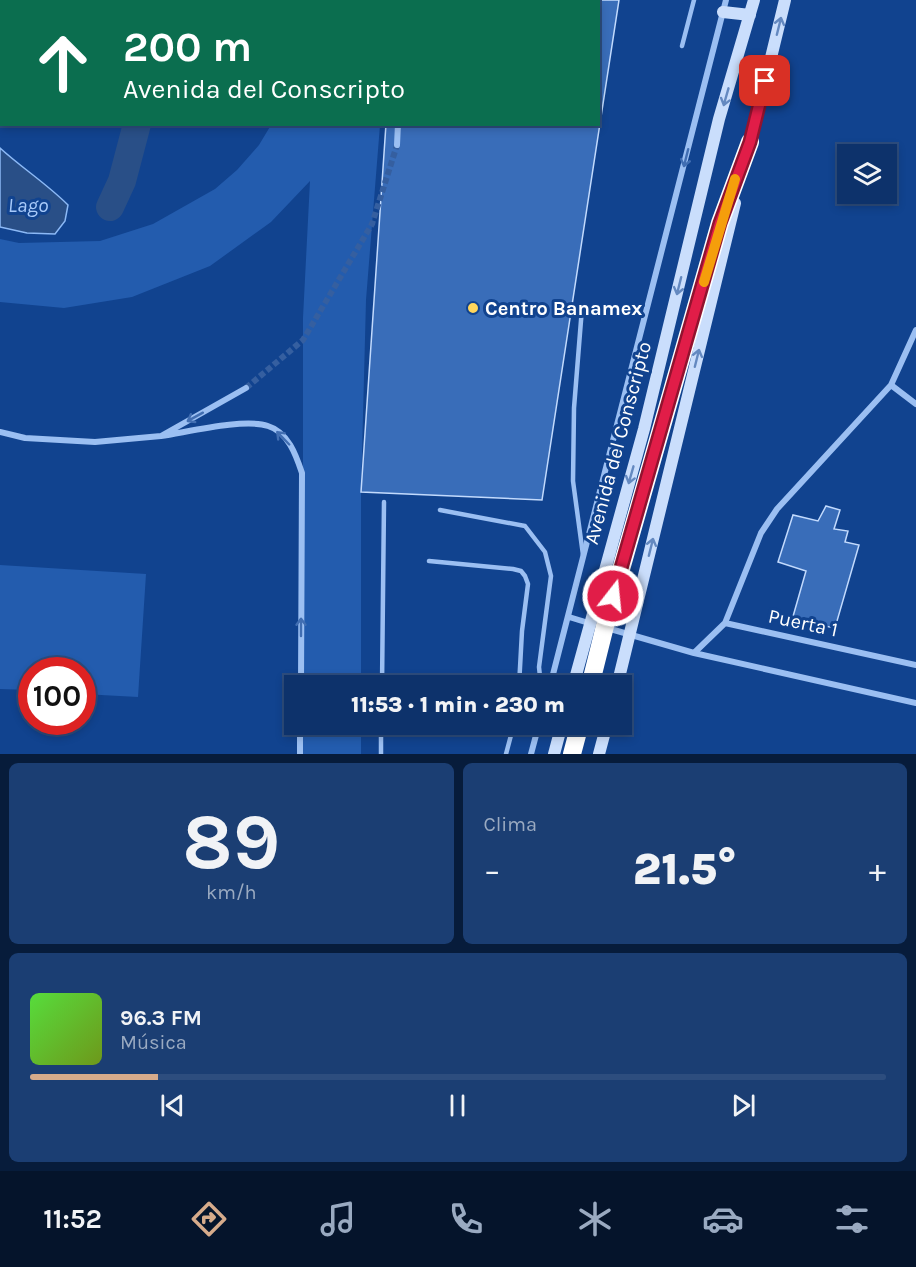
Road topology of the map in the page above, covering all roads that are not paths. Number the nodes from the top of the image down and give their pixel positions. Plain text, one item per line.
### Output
1 (694, 0) edge
2 (754, 0) edge
3 (785, 0) edge
4 (724, 6) edge
5 (750, 15) junction
6 (682, 46) dead end
7 (398, 126) edge
8 (750, 142) junction
9 (397, 145) tunnel mouth
10 (582, 308) dead end
11 (916, 330) edge
12 (891, 385) junction
13 (246, 388) tunnel mouth
14 (916, 404) edge
15 (0, 432) edge
16 (162, 436) junction
17 (384, 502) dead end
18 (440, 510) dead end
19 (429, 561) dead end
20 (584, 561) junction
21 (569, 617) junction
22 (590, 623) junction
23 (725, 623) junction
24 (630, 635) junction
25 (694, 653) junction
26 (916, 664) edge
27 (301, 675) edge
28 (382, 675) edge
29 (520, 675) edge
30 (540, 675) edge
31 (553, 675) edge
32 (576, 675) edge
33 (593, 675) edge
34 (620, 675) edge
35 (916, 703) edge
36 (300, 735) edge
37 (381, 735) edge
38 (511, 735) edge
39 (536, 735) edge
40 (559, 735) edge
41 (577, 735) edge
42 (604, 735) edge
43 (300, 754) edge
44 (381, 754) edge
45 (506, 754) edge
46 (531, 754) edge
47 (555, 754) edge
48 (572, 754) edge
49 (599, 754) edge

1 - 6 lane
2 - 5 main road, Avenida del Conscripto
8 -> 3 main road
4 - 5 main road
4 -> 20 street
5 -> 22 main road, Avenida del Conscripto
7 - 9 street
24 -> 8 main road
8 - 33 highway
10 - 20 lane
11 - 12 street
12 - 14 street
12 - 23 street
13 -> 16 street
15 - 16 street
27 -> 16 street
17 - 28 lane
18 - 30 lane
19 - 29 lane
20 - 21 street
21 - 22 street
21 - 31 street
22 - 24 street
22 - 32 main road, Avenida del Conscripto
23 - 25 street
23 - 26 street, Puerta 1
24 - 25 street
24 - 34 main road
25 - 35 street
36 - 43 street
37 - 44 lane
38 - 45 lane
39 - 46 street
40 - 47 main road
41 - 48 highway
42 - 49 main road

